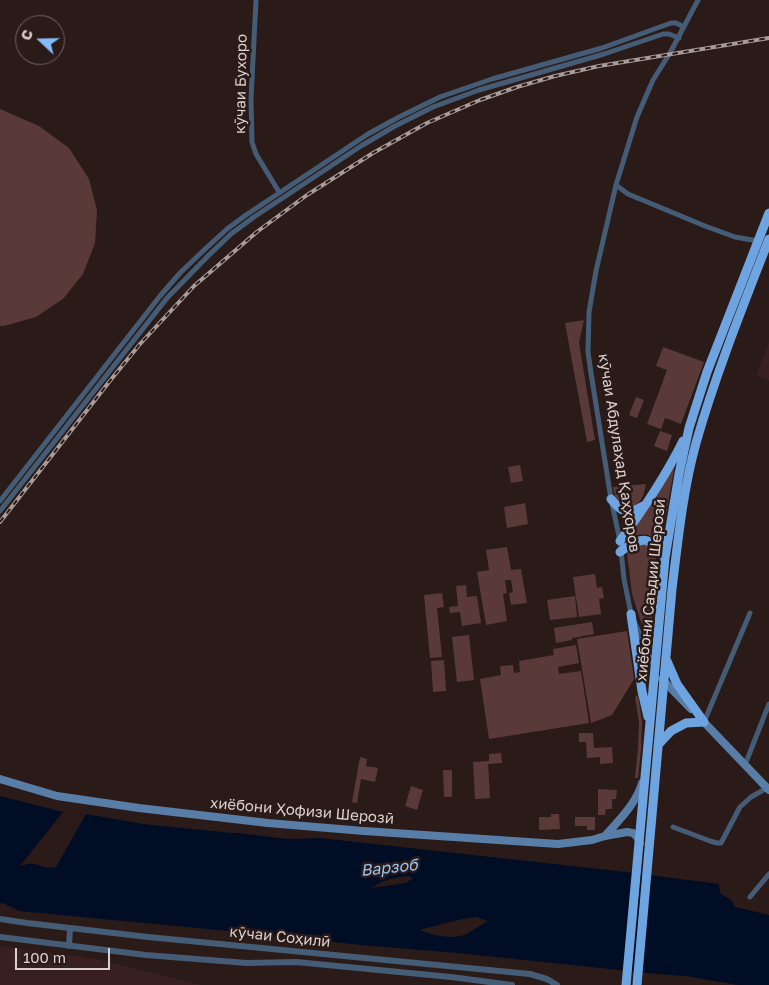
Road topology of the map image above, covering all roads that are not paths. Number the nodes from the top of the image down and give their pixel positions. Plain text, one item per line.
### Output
1 (256, 0) edge
2 (698, 0) edge
3 (684, 27) junction
4 (678, 38) junction
5 (616, 185) junction
6 (279, 192) junction
7 (769, 213) edge
8 (769, 239) edge
9 (758, 240) junction
10 (92, 383) junction
11 (98, 386) junction
12 (689, 428) junction
13 (35, 456) junction
14 (41, 461) junction
15 (611, 499) junction
16 (0, 501) edge
17 (645, 504) junction
18 (0, 511) edge
19 (620, 541) junction
20 (620, 552) junction
21 (665, 558) junction
22 (750, 613) dead end
23 (631, 614) junction
24 (666, 657) junction
25 (656, 669) junction
26 (664, 681) junction
27 (769, 704) edge
28 (704, 722) junction
29 (650, 725) junction
30 (658, 745) junction
31 (745, 765) junction
32 (646, 773) junction
33 (656, 773) junction
34 (0, 779) edge
35 (768, 789) edge
36 (673, 827) dead end
37 (605, 836) junction
38 (640, 843) junction
39 (769, 874) edge
40 (750, 897) dead end
41 (0, 919) edge
42 (70, 929) junction
43 (0, 937) edge
44 (69, 946) junction
45 (512, 985) edge
46 (557, 985) edge
47 (626, 985) edge
48 (637, 985) edge

1 - 6 street, кӯчаи Бухоро
2 - 3 street, кӯчаи Абдулаҳад Қаҳҳоров
3 - 4 street, кӯчаи Абдулаҳад Қаҳҳоров
3 - 6 street
4 - 5 street, кӯчаи Абдулаҳад Қаҳҳоров
4 - 11 street
5 - 9 street
5 - 15 street, кӯчаи Абдулаҳад Қаҳҳоров
6 - 10 street
7 - 9 highway, хиёбони Саъдии Шерозӣ
8 - 24 highway, хиёбони Саъдии Шерозӣ
9 - 12 highway, хиёбони Саъдии Шерозӣ
10 - 11 street
10 - 13 street
11 - 14 street
12 - 17 highway
12 - 21 highway, хиёбони Саъдии Шерозӣ
13 - 14 street
13 - 16 street
14 - 18 street
15 - 17 highway
15 - 19 street, кӯчаи Абдулаҳад Қаҳҳоров
17 - 19 highway
19 - 20 street, кӯчаи Абдулаҳад Қаҳҳоров
20 - 21 highway
20 - 23 street, кӯчаи Абдулаҳад Қаҳҳоров
21 - 25 highway, хиёбони Саъдии Шерозӣ
22 - 28 street
23 - 25 street, кӯчаи Абдулаҳад Қаҳҳоров
23 - 29 highway
24 - 26 highway, хиёбони Саъдии Шерозӣ
24 - 28 highway
25 - 26 main road, кӯчаи Абдулаҳад Қаҳҳоров
25 - 29 highway, хиёбони Саъдии Шерозӣ
26 - 28 main road, кӯчаи Абдулаҳад Қаҳҳоров
26 - 30 highway, хиёбони Саъдии Шерозӣ
27 - 31 street
28 - 30 highway
28 - 31 main road, кӯчаи Абдулаҳад Қаҳҳоров
29 - 32 highway, хиёбони Саъдии Шерозӣ
30 - 33 highway, хиёбони Саъдии Шерозӣ
31 - 35 main road, кӯчаи Абдулаҳад Қаҳҳоров
32 - 33 highway
32 - 37 main road
32 - 38 highway, хиёбони Саъдии Шерозӣ
33 - 48 highway, хиёбони Саъдии Шерозӣ
34 - 37 main road, хиёбони Ҳофизи Шерозӣ
35 - 36 street
37 - 38 main road, хиёбони Ҳофизи Шерозӣ
38 - 47 highway, хиёбони Саъдии Шерозӣ
39 - 40 street
41 - 42 street, кӯчаи Соҳилӣ
42 - 44 street
42 - 46 street, кӯчаи Соҳилӣ
43 - 44 street, кӯчаи Соҳилӣ
44 - 45 street, кӯчаи Соҳилӣ

